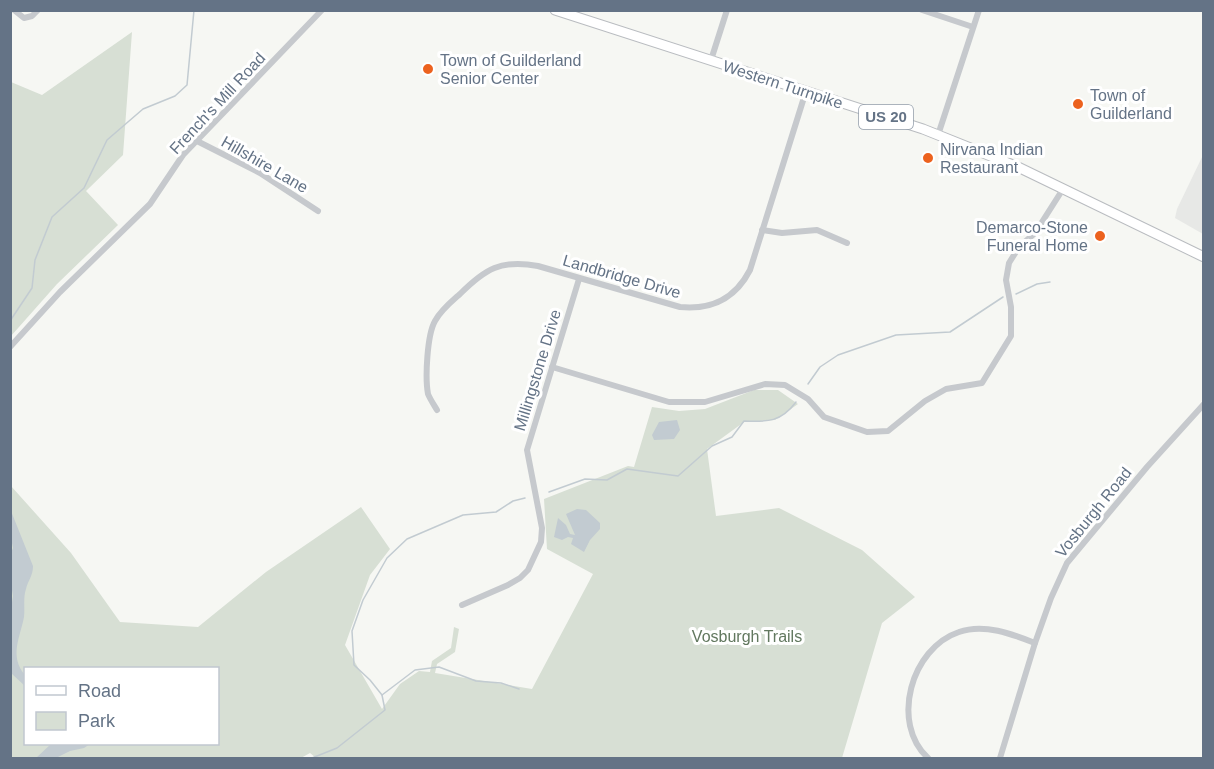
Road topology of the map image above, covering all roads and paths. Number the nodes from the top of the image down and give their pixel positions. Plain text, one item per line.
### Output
1 (14, 10) edge
2 (38, 10) edge
3 (322, 10) edge
4 (555, 10) edge
5 (727, 10) edge
6 (922, 10) edge
7 (979, 10) edge
8 (973, 27) junction
9 (711, 60) junction
10 (806, 91) junction
11 (938, 135) junction
12 (197, 141) junction
13 (1063, 189) junction
14 (318, 211) dead end
15 (762, 230) junction
16 (847, 243) dead end
17 (1203, 257) edge
18 (579, 279) junction
19 (10, 347) edge
20 (552, 367) junction
21 (1203, 404) edge
22 (437, 410) dead end
23 (462, 605) dead end
24 (1035, 643) junction
25 (928, 759) edge
26 (1000, 759) edge

1 - 2 street
3 - 12 street, French's Mill Road
4 - 9 main road, Western Turnpike / US 20
5 - 9 street
6 - 8 street
7 - 8 street
8 - 11 street
9 - 10 main road, Western Turnpike / US 20
10 - 11 main road, Western Turnpike / US 20
10 - 15 street, Landbridge Drive
11 - 13 main road, Western Turnpike / US 20
12 - 14 street, Hillshire Lane
12 - 19 street, French's Mill Road
13 - 17 main road, Western Turnpike / US 20
13 - 20 street
15 - 16 street
15 - 18 street, Landbridge Drive
18 - 20 street, Millingstone Drive
18 - 22 street, Landbridge Drive
20 - 23 street, Millingstone Drive
21 - 24 street, Vosburgh Road
24 - 25 street
24 - 26 street, Vosburgh Road

